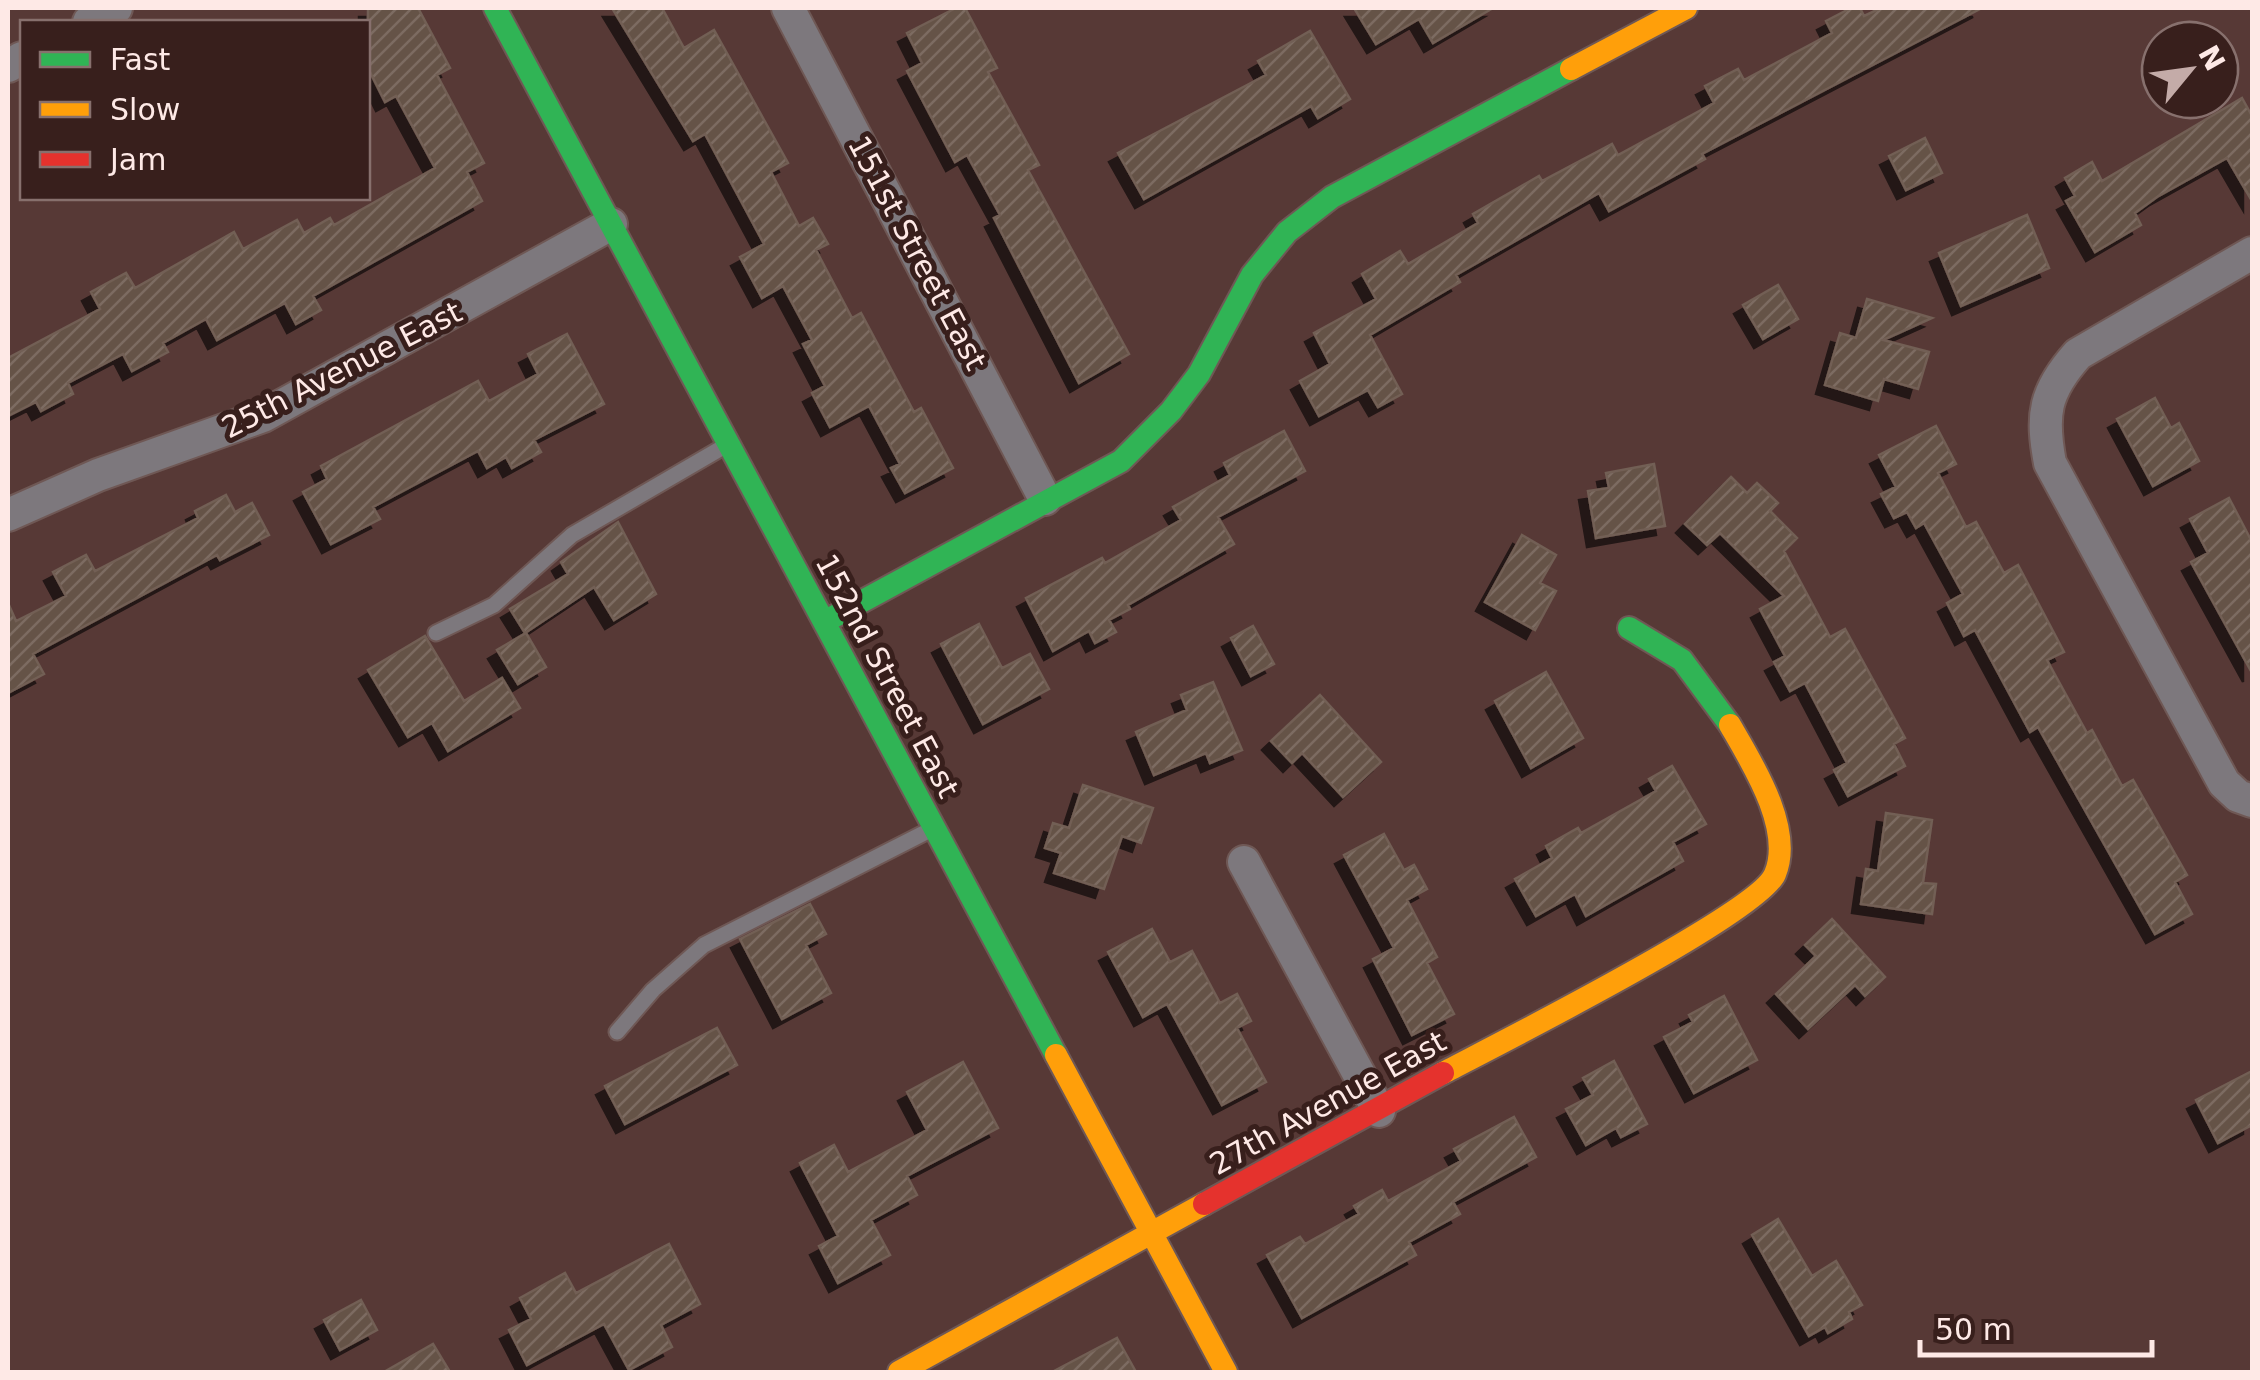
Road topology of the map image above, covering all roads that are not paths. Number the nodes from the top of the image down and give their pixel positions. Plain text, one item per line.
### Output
1 (116, 8) edge
2 (495, 8) edge
3 (1686, 8) edge
4 (792, 9) edge
5 (93, 20) edge
6 (611, 224) junction
7 (2252, 252) edge
8 (729, 444) junction
9 (1045, 499) junction
10 (8, 514) edge
11 (824, 622) junction
12 (1630, 628) dead end
13 (436, 632) dead end
14 (2252, 801) edge
15 (933, 828) junction
16 (1244, 862) dead end
17 (617, 1032) dead end
18 (1380, 1111) junction
19 (1152, 1234) junction
20 (899, 1372) edge
21 (1226, 1372) edge

1 - 5 street
2 - 6 street, 152nd Street East
3 - 9 street
4 - 9 street, 151st Street East
6 - 8 street, 152nd Street East
6 - 10 street, 25th Avenue East
7 - 14 street
8 - 11 street, 152nd Street East
8 - 13 lane
9 - 11 street
11 - 15 street, 152nd Street East
12 - 18 street, 27th Avenue East
15 - 17 lane
15 - 19 street, 152nd Street East
16 - 18 street
18 - 19 street, 27th Avenue East
19 - 20 street, 27th Avenue East
19 - 21 street, 152nd Street East

